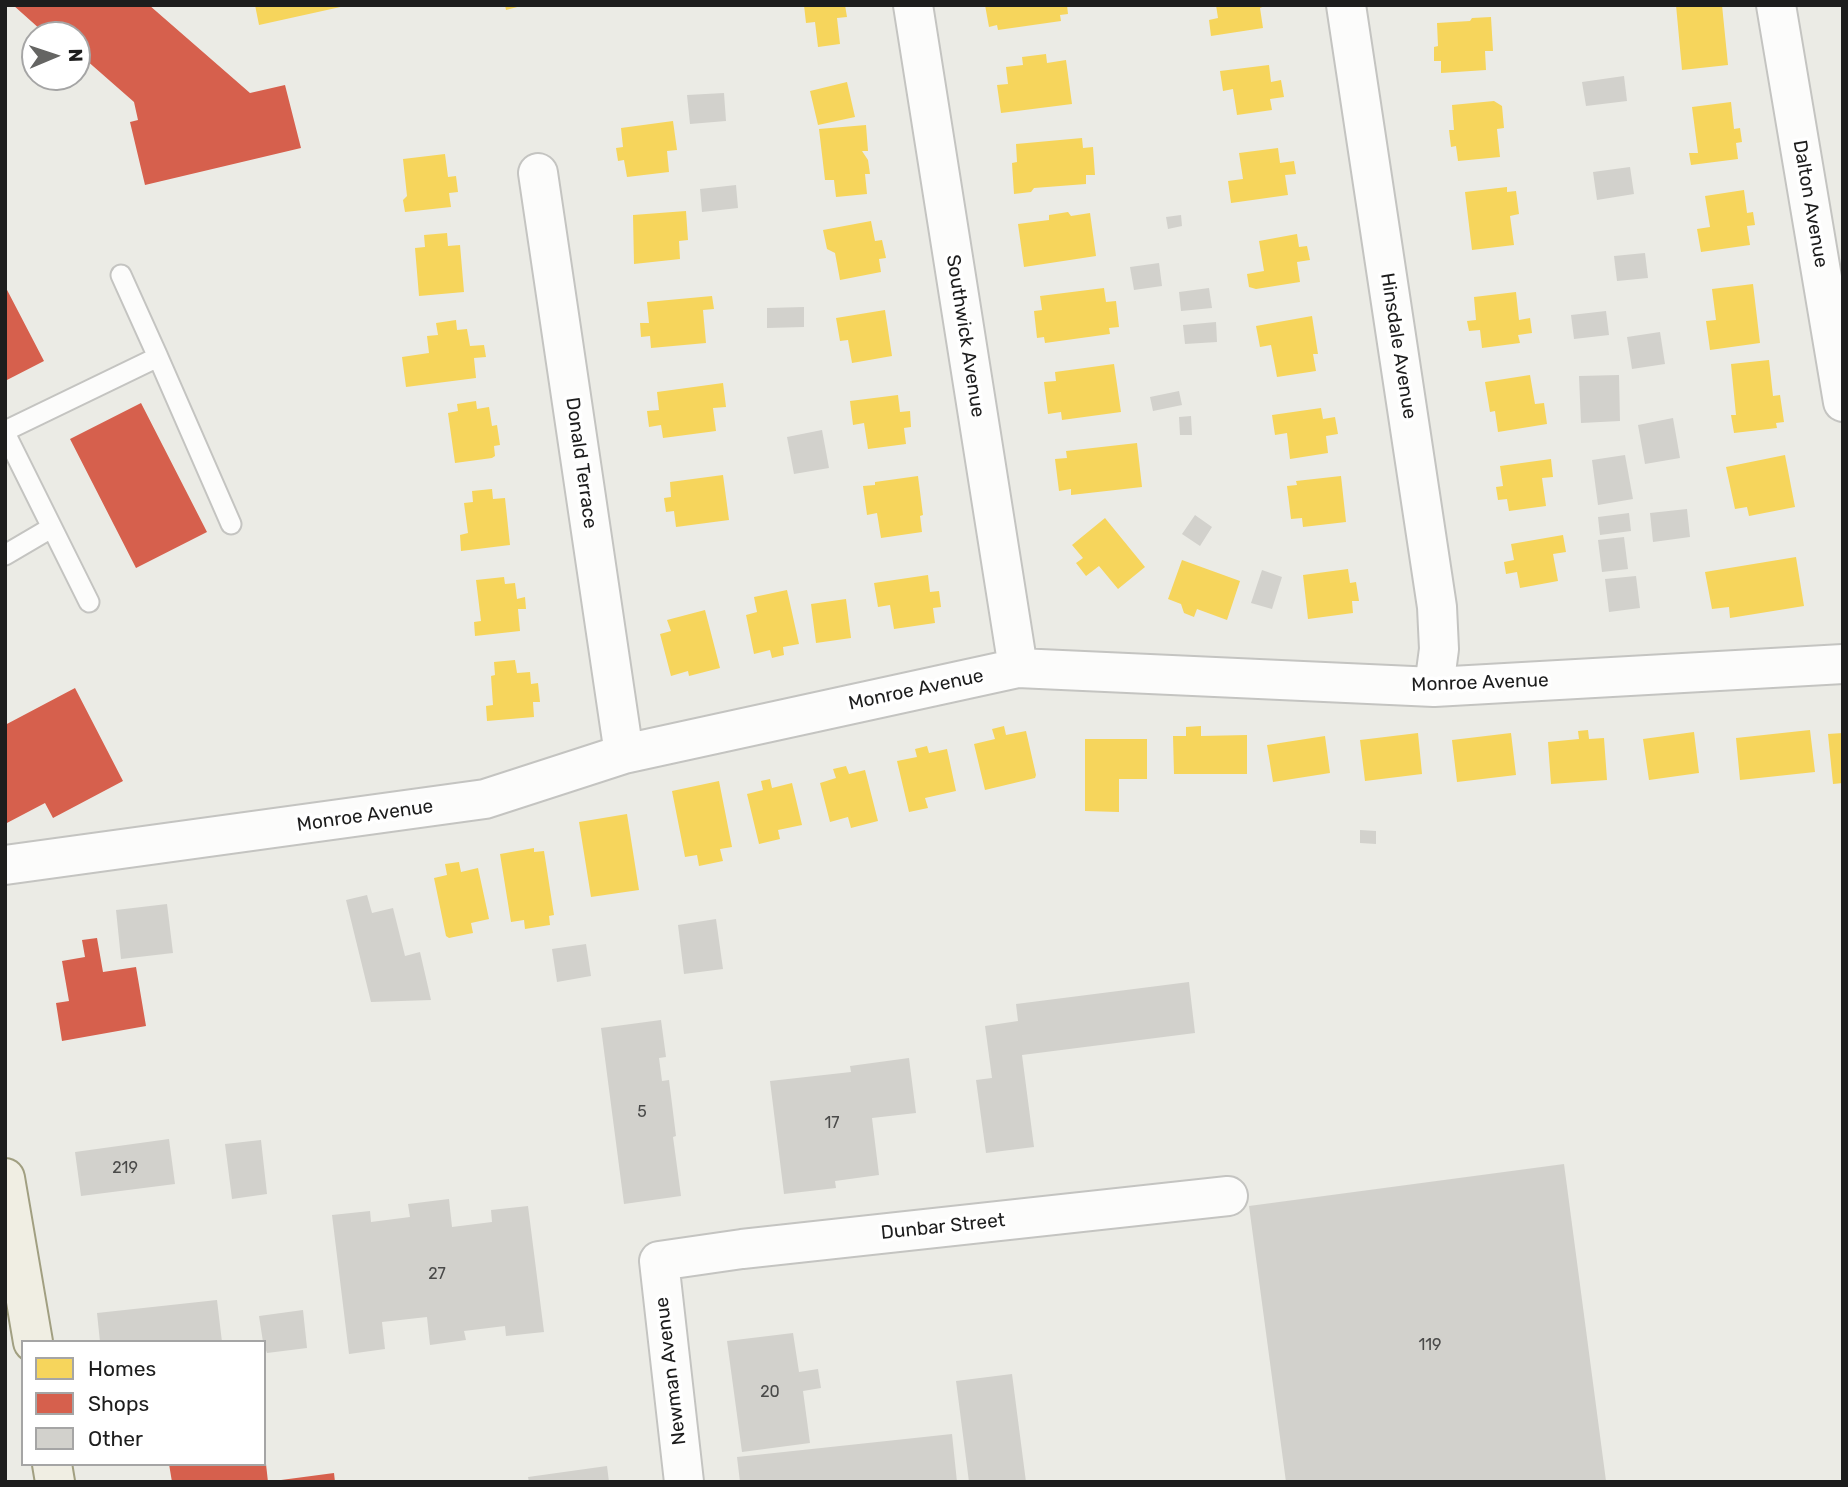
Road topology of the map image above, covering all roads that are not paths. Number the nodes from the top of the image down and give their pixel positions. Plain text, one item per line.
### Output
1 (913, 5) edge
2 (1346, 5) edge
3 (1776, 5) edge
4 (538, 173) dead end
5 (121, 275) dead end
6 (158, 357) junction
7 (1843, 402) edge
8 (5, 432) edge
9 (12, 468) edge
10 (231, 524) dead end
11 (51, 528) junction
12 (5, 555) edge
13 (89, 602) dead end
14 (1843, 664) edge
15 (1018, 668) junction
16 (1434, 687) junction
17 (624, 754) junction
18 (5, 866) edge
19 (7, 1194) edge
20 (1228, 1196) dead end
21 (659, 1261) joint
22 (33, 1340) edge
23 (684, 1482) edge

1 - 15 street, Southwick Avenue
2 - 16 street, Hinsdale Avenue
3 - 7 street, Dalton Avenue
4 - 17 street, Donald Terrace
5 - 6 lane
6 - 8 lane
6 - 10 lane
8 - 9 lane
9 - 11 lane
11 - 12 lane
11 - 13 lane
14 - 16 street, Monroe Avenue
15 - 16 street, Monroe Avenue
15 - 17 street, Monroe Avenue
17 - 18 street, Monroe Avenue
19 - 22 main road
20 - 21 street, Dunbar Street
21 - 23 street, Newman Avenue

